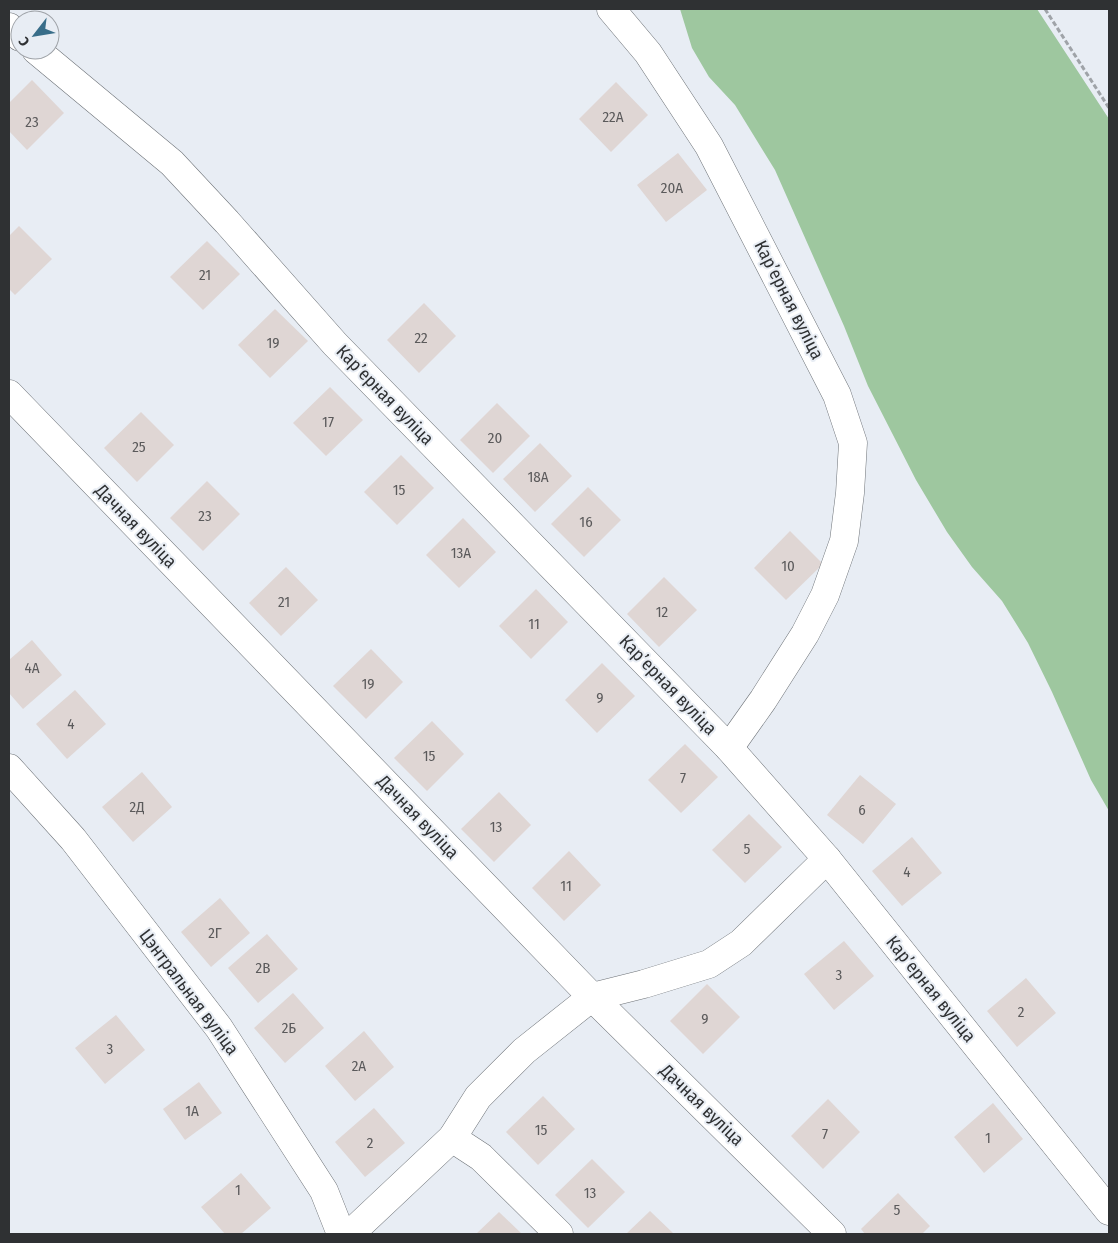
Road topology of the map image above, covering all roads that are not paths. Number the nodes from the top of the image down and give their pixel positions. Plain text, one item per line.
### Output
1 (611, 9) edge
2 (48, 60) edge
3 (9, 394) edge
4 (729, 748) junction
5 (9, 768) edge
6 (827, 858) junction
7 (592, 997) junction
8 (452, 1138) junction
9 (1109, 1211) edge
10 (341, 1234) edge
11 (350, 1234) edge
12 (559, 1234) edge
13 (832, 1234) edge

1 - 4 street, Карʼерная вуліца
2 - 4 street, Карʼерная вуліца
3 - 7 street, Дачная вуліца
4 - 6 street, Карʼерная вуліца
5 - 10 street, Цэнтральная вуліца
6 - 7 street
6 - 9 street, Карʼерная вуліца
7 - 8 street
7 - 13 street, Дачная вуліца
8 - 11 street
8 - 12 street

